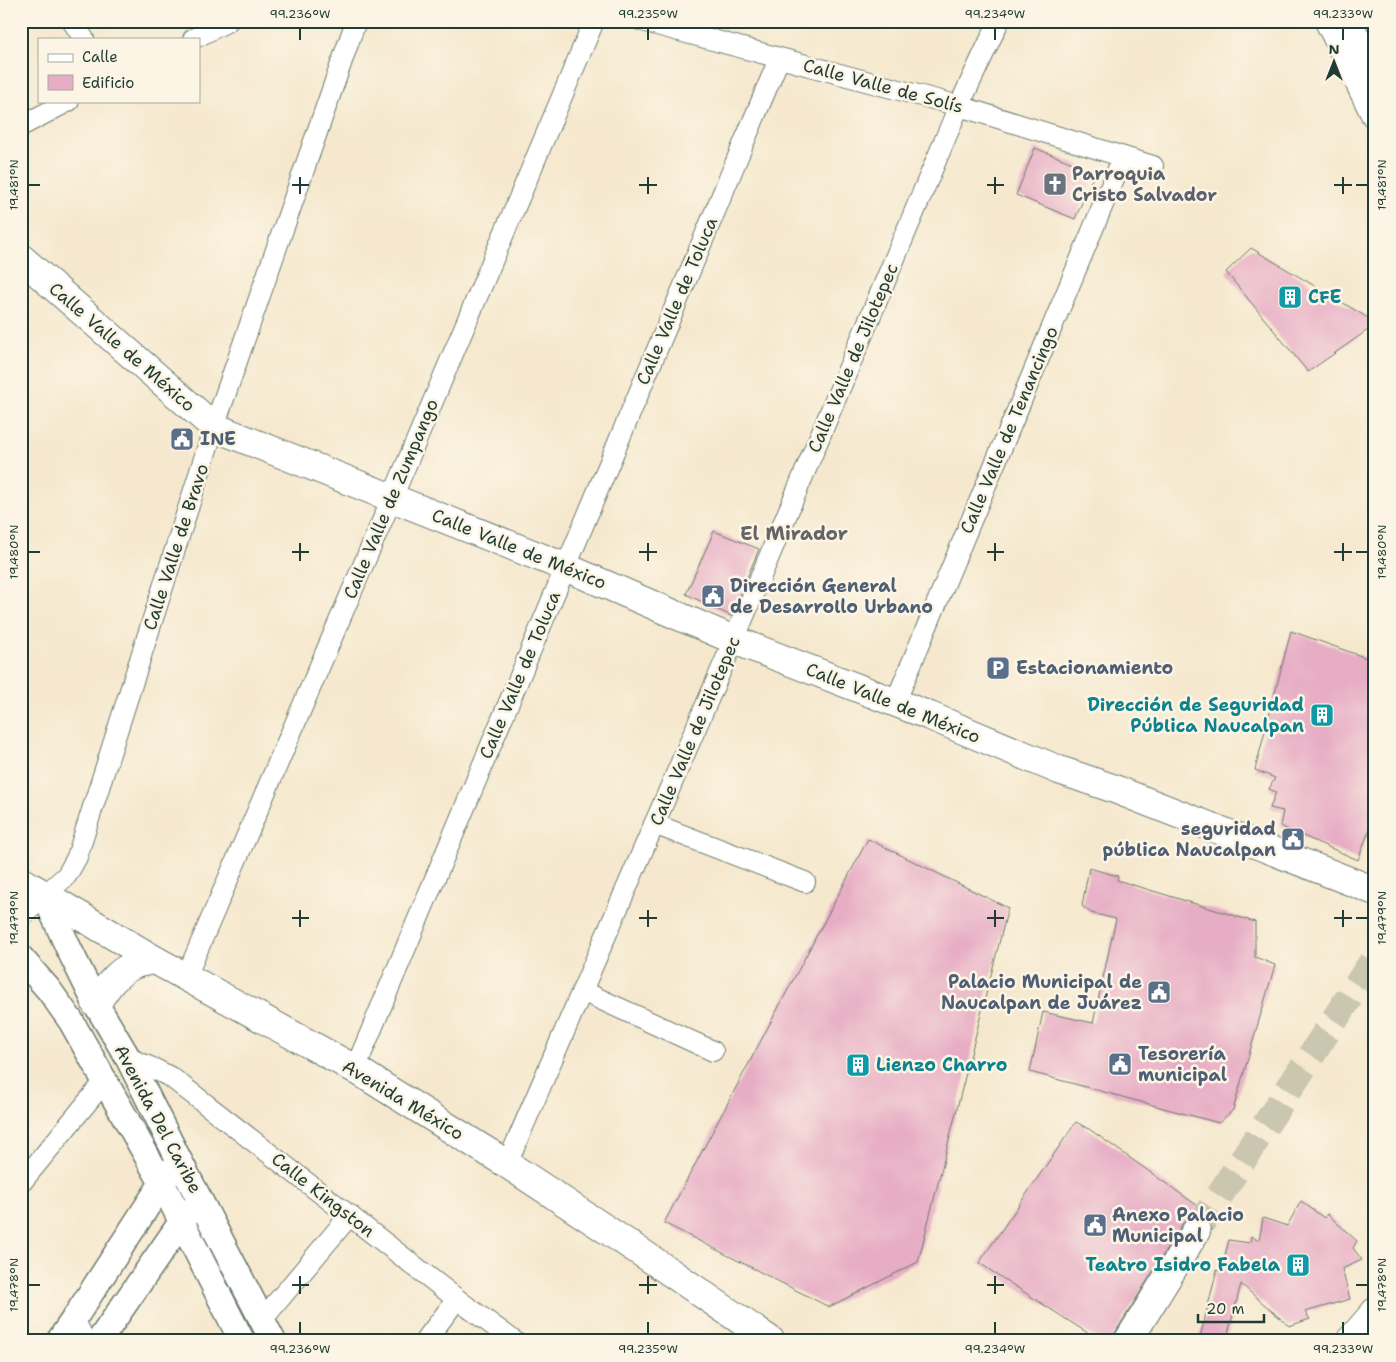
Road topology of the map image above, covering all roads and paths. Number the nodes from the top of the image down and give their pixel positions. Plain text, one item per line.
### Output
1 (72, 21) edge
2 (228, 21) edge
3 (356, 21) edge
4 (594, 21) edge
5 (642, 21) edge
6 (999, 21) edge
7 (1329, 21) edge
8 (1347, 21) edge
9 (1360, 21) edge
10 (83, 38) edge
11 (195, 38) edge
12 (1375, 50) edge
13 (779, 59) junction
14 (1375, 74) edge
15 (67, 102) edge
16 (959, 106) junction
17 (1375, 114) edge
18 (21, 126) edge
19 (1123, 157) junction
20 (1153, 166) dead end
21 (21, 258) edge
22 (214, 427) junction
23 (392, 498) junction
24 (565, 567) junction
25 (734, 640) junction
26 (895, 703) junction
27 (654, 824) junction
28 (21, 881) edge
29 (805, 882) dead end
30 (1375, 891) edge
31 (46, 896) junction
32 (21, 917) edge
33 (155, 960) junction
34 (22, 962) edge
35 (186, 977) junction
36 (582, 991) junction
37 (96, 1004) junction
38 (70, 1021) junction
39 (713, 1051) dead end
40 (128, 1058) junction
41 (354, 1070) junction
42 (104, 1082) junction
43 (178, 1158) junction
44 (508, 1164) junction
45 (21, 1182) edge
46 (162, 1183) junction
47 (199, 1197) junction
48 (350, 1215) junction
49 (182, 1223) junction
50 (1196, 1231) tunnel mouth
51 (457, 1299) junction
52 (1375, 1312) edge
53 (74, 1319) junction
54 (267, 1330) edge
55 (59, 1341) edge
56 (86, 1341) edge
57 (100, 1341) edge
58 (242, 1341) edge
59 (425, 1341) edge
60 (514, 1341) edge
61 (771, 1341) edge
62 (1128, 1341) edge
63 (1350, 1341) edge

1 - 10 street
2 - 11 street
3 - 22 street, Calle Valle de Bravo
4 - 23 street, Calle Valle de Zumpango
5 - 13 street, Calle Valle de Solís
6 - 16 street, Calle Valle de Jilotepec
7 - 17 main road
8 - 14 main road
9 - 12 main road
13 - 16 street, Calle Valle de Solís
13 - 24 street, Calle Valle de Toluca
15 - 18 street
16 - 19 street, Calle Valle de Solís
16 - 25 street, Calle Valle de Jilotepec
19 - 20 street, Calle Valle de Solís
19 - 26 street, Calle Valle de Tenancingo
21 - 22 main road, Calle Valle de México
22 - 23 main road, Calle Valle de México
22 - 31 street, Calle Valle de Bravo
23 - 24 main road, Calle Valle de México
23 - 35 street, Calle Valle de Zumpango
24 - 25 main road, Calle Valle de México
24 - 41 street, Calle Valle de Toluca
25 - 26 main road, Calle Valle de México
25 - 27 street, Calle Valle de Jilotepec
26 - 30 main road, Calle Valle de México
27 - 29 street
27 - 36 street, Calle Valle de Jilotepec
28 - 31 main road, Avenida México
31 - 32 street, Calle Valle de Bravo
31 - 33 main road, Avenida México
31 - 37 street, Avenida Del Caribe
33 - 35 main road, Avenida México
33 - 37 main road
34 - 38 street, Avenida Del Caribe
35 - 41 main road, Avenida México
36 - 39 street
36 - 44 street, Calle Valle de Jilotepec
37 - 38 street
37 - 40 street, Avenida Del Caribe
38 - 42 street, Avenida Del Caribe
40 - 43 street, Avenida Del Caribe
40 - 48 street, Calle Kingston
41 - 44 main road, Avenida México
42 - 45 street
42 - 46 street, Avenida Del Caribe
43 - 46 street
43 - 47 street, Avenida Del Caribe
44 - 61 main road, Avenida México
46 - 49 street, Avenida Del Caribe
46 - 53 street
47 - 49 street
47 - 54 street, Avenida Del Caribe
48 - 51 street, Calle Kingston
48 - 54 street
49 - 57 street
49 - 58 street, Avenida Del Caribe
50 - 62 main road
51 - 59 street
51 - 60 street, Calle Kingston
52 - 63 main road
53 - 55 street
53 - 56 street

